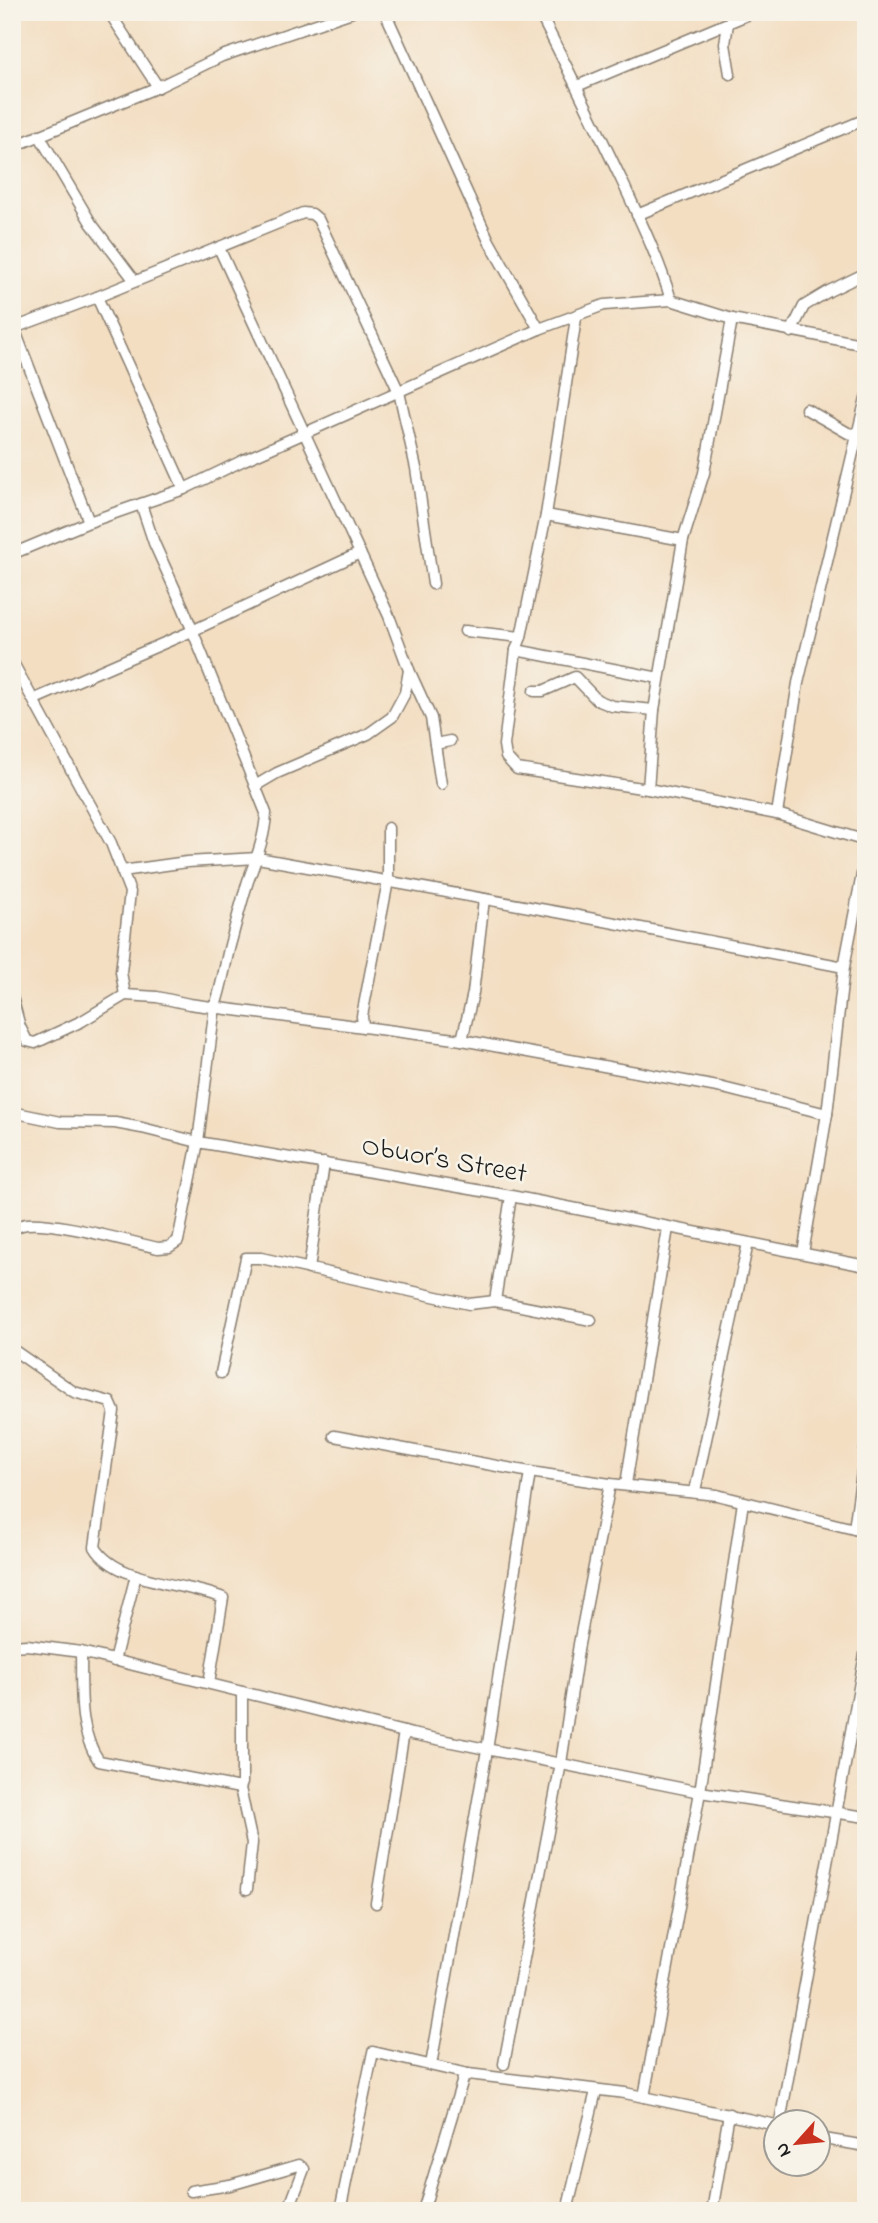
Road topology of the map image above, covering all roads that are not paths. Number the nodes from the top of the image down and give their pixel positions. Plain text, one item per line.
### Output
1 (109, 12) edge
2 (352, 12) edge
3 (385, 12) edge
4 (539, 12) edge
5 (754, 12) edge
6 (728, 23) junction
7 (730, 74) dead end
8 (158, 86) junction
9 (577, 86) junction
10 (866, 119) edge
11 (39, 135) junction
12 (12, 147) edge
13 (638, 215) junction
14 (219, 248) junction
15 (866, 273) edge
16 (135, 281) junction
17 (97, 297) junction
18 (671, 300) junction
19 (576, 318) junction
20 (732, 319) junction
21 (13, 326) edge
22 (539, 329) junction
23 (791, 332) junction
24 (16, 344) edge
25 (866, 345) edge
26 (399, 392) junction
27 (866, 398) edge
28 (806, 409) dead end
29 (306, 433) junction
30 (858, 435) junction
31 (184, 489) junction
32 (141, 504) junction
33 (545, 515) junction
34 (89, 522) junction
35 (682, 540) junction
36 (360, 552) junction
37 (12, 554) edge
38 (433, 584) dead end
39 (192, 631) junction
40 (465, 631) dead end
41 (520, 637) junction
42 (516, 650) junction
43 (12, 661) edge
44 (410, 670) junction
45 (659, 678) junction
46 (534, 691) dead end
47 (35, 699) junction
48 (654, 710) junction
49 (450, 741) dead end
50 (435, 744) junction
51 (441, 784) dead end
52 (255, 786) junction
53 (648, 789) junction
54 (777, 814) junction
55 (388, 828) dead end
56 (866, 841) edge
57 (866, 854) edge
58 (258, 858) junction
59 (122, 871) junction
60 (388, 881) junction
61 (484, 899) junction
62 (844, 967) junction
63 (125, 995) junction
64 (12, 997) edge
65 (215, 1006) junction
66 (363, 1027) junction
67 (461, 1040) junction
68 (12, 1112) edge
69 (827, 1114) junction
70 (198, 1142) junction
71 (324, 1163) junction
72 (511, 1196) junction
73 (668, 1228) junction
74 (12, 1231) edge
75 (748, 1243) junction
76 (803, 1253) junction
77 (866, 1266) edge
78 (309, 1269) junction
79 (495, 1301) junction
80 (591, 1320) dead end
81 (12, 1349) edge
82 (221, 1373) dead end
83 (334, 1436) dead end
84 (866, 1444) edge
85 (530, 1472) junction
86 (610, 1484) junction
87 (626, 1484) junction
88 (695, 1491) junction
89 (743, 1502) junction
90 (860, 1531) edge
91 (136, 1575) junction
92 (12, 1646) edge
93 (866, 1649) edge
94 (81, 1652) junction
95 (114, 1661) junction
96 (209, 1683) junction
97 (242, 1692) junction
98 (404, 1732) junction
99 (487, 1750) junction
100 (561, 1763) junction
101 (240, 1788) junction
102 (700, 1792) junction
103 (835, 1811) junction
104 (866, 1817) edge
105 (247, 1889) dead end
106 (376, 1903) dead end
107 (505, 2064) dead end
108 (431, 2066) junction
109 (468, 2074) junction
110 (596, 2091) junction
111 (644, 2097) junction
112 (781, 2108) edge
113 (729, 2114) junction
114 (762, 2121) edge
115 (832, 2140) edge
116 (866, 2146) edge
117 (191, 2191) dead end
118 (288, 2211) edge
119 (340, 2211) edge
120 (424, 2211) edge
121 (567, 2211) edge
122 (712, 2211) edge

1 - 8 street
2 - 8 street
3 - 22 street
4 - 9 street
5 - 6 street
6 - 7 street
6 - 9 street
8 - 11 street
9 - 13 street
10 - 13 street
11 - 12 street
11 - 16 street
13 - 18 street
14 - 16 street
14 - 26 street
14 - 29 street
15 - 23 street
16 - 17 street
17 - 21 street
17 - 31 street
18 - 19 street
18 - 20 street
19 - 22 street
19 - 33 street
20 - 23 street
20 - 35 street
21 - 24 street
22 - 26 street
23 - 25 street
24 - 34 street
26 - 29 street
26 - 38 street
27 - 30 street
28 - 30 street
29 - 31 street
29 - 36 street
30 - 54 street
31 - 32 street
32 - 34 street
32 - 39 street
33 - 35 street
33 - 41 street
34 - 37 street
35 - 45 street
36 - 39 street
36 - 44 street
39 - 47 street
39 - 52 street
40 - 41 street
41 - 42 street
42 - 45 street
42 - 53 street
43 - 47 street
44 - 50 street
44 - 52 street
45 - 48 street
46 - 48 street
47 - 59 street
48 - 53 street
49 - 50 street
50 - 51 street
52 - 58 street
53 - 54 street
54 - 56 street
55 - 60 street
57 - 62 street
58 - 59 street
58 - 60 street
58 - 65 street
59 - 63 street
60 - 61 street
60 - 66 street
61 - 62 street
61 - 67 street
62 - 69 street
63 - 64 street
63 - 65 street
65 - 66 street
65 - 70 street
66 - 67 street
67 - 69 street
68 - 70 street, Obuor’s Street
69 - 76 street
70 - 71 street, Obuor’s Street
70 - 74 street
71 - 72 street, Obuor’s Street
71 - 78 street
72 - 73 street, Obuor’s Street
72 - 79 street
73 - 75 street, Obuor’s Street
73 - 87 street
75 - 76 street, Obuor’s Street
75 - 88 street
76 - 77 street, Obuor’s Street
78 - 79 street
78 - 82 street
79 - 80 street
81 - 91 street
83 - 85 street
84 - 90 street
85 - 86 street
85 - 99 street
86 - 87 street
86 - 100 street
87 - 88 street
88 - 89 street
89 - 90 street
89 - 102 street
91 - 95 street
91 - 96 street
92 - 94 street
93 - 103 street
94 - 95 street
94 - 101 street
95 - 96 street
96 - 97 street
97 - 98 street
97 - 101 street
98 - 99 street
98 - 106 street
99 - 100 street
99 - 108 street
100 - 102 street
100 - 107 street
101 - 105 street
102 - 103 street
102 - 111 street
103 - 104 street
103 - 112 street
108 - 109 street
108 - 119 street
109 - 110 street
109 - 120 street
110 - 111 street
110 - 121 street
111 - 113 street
113 - 114 street
113 - 122 street
115 - 116 street
117 - 118 street

